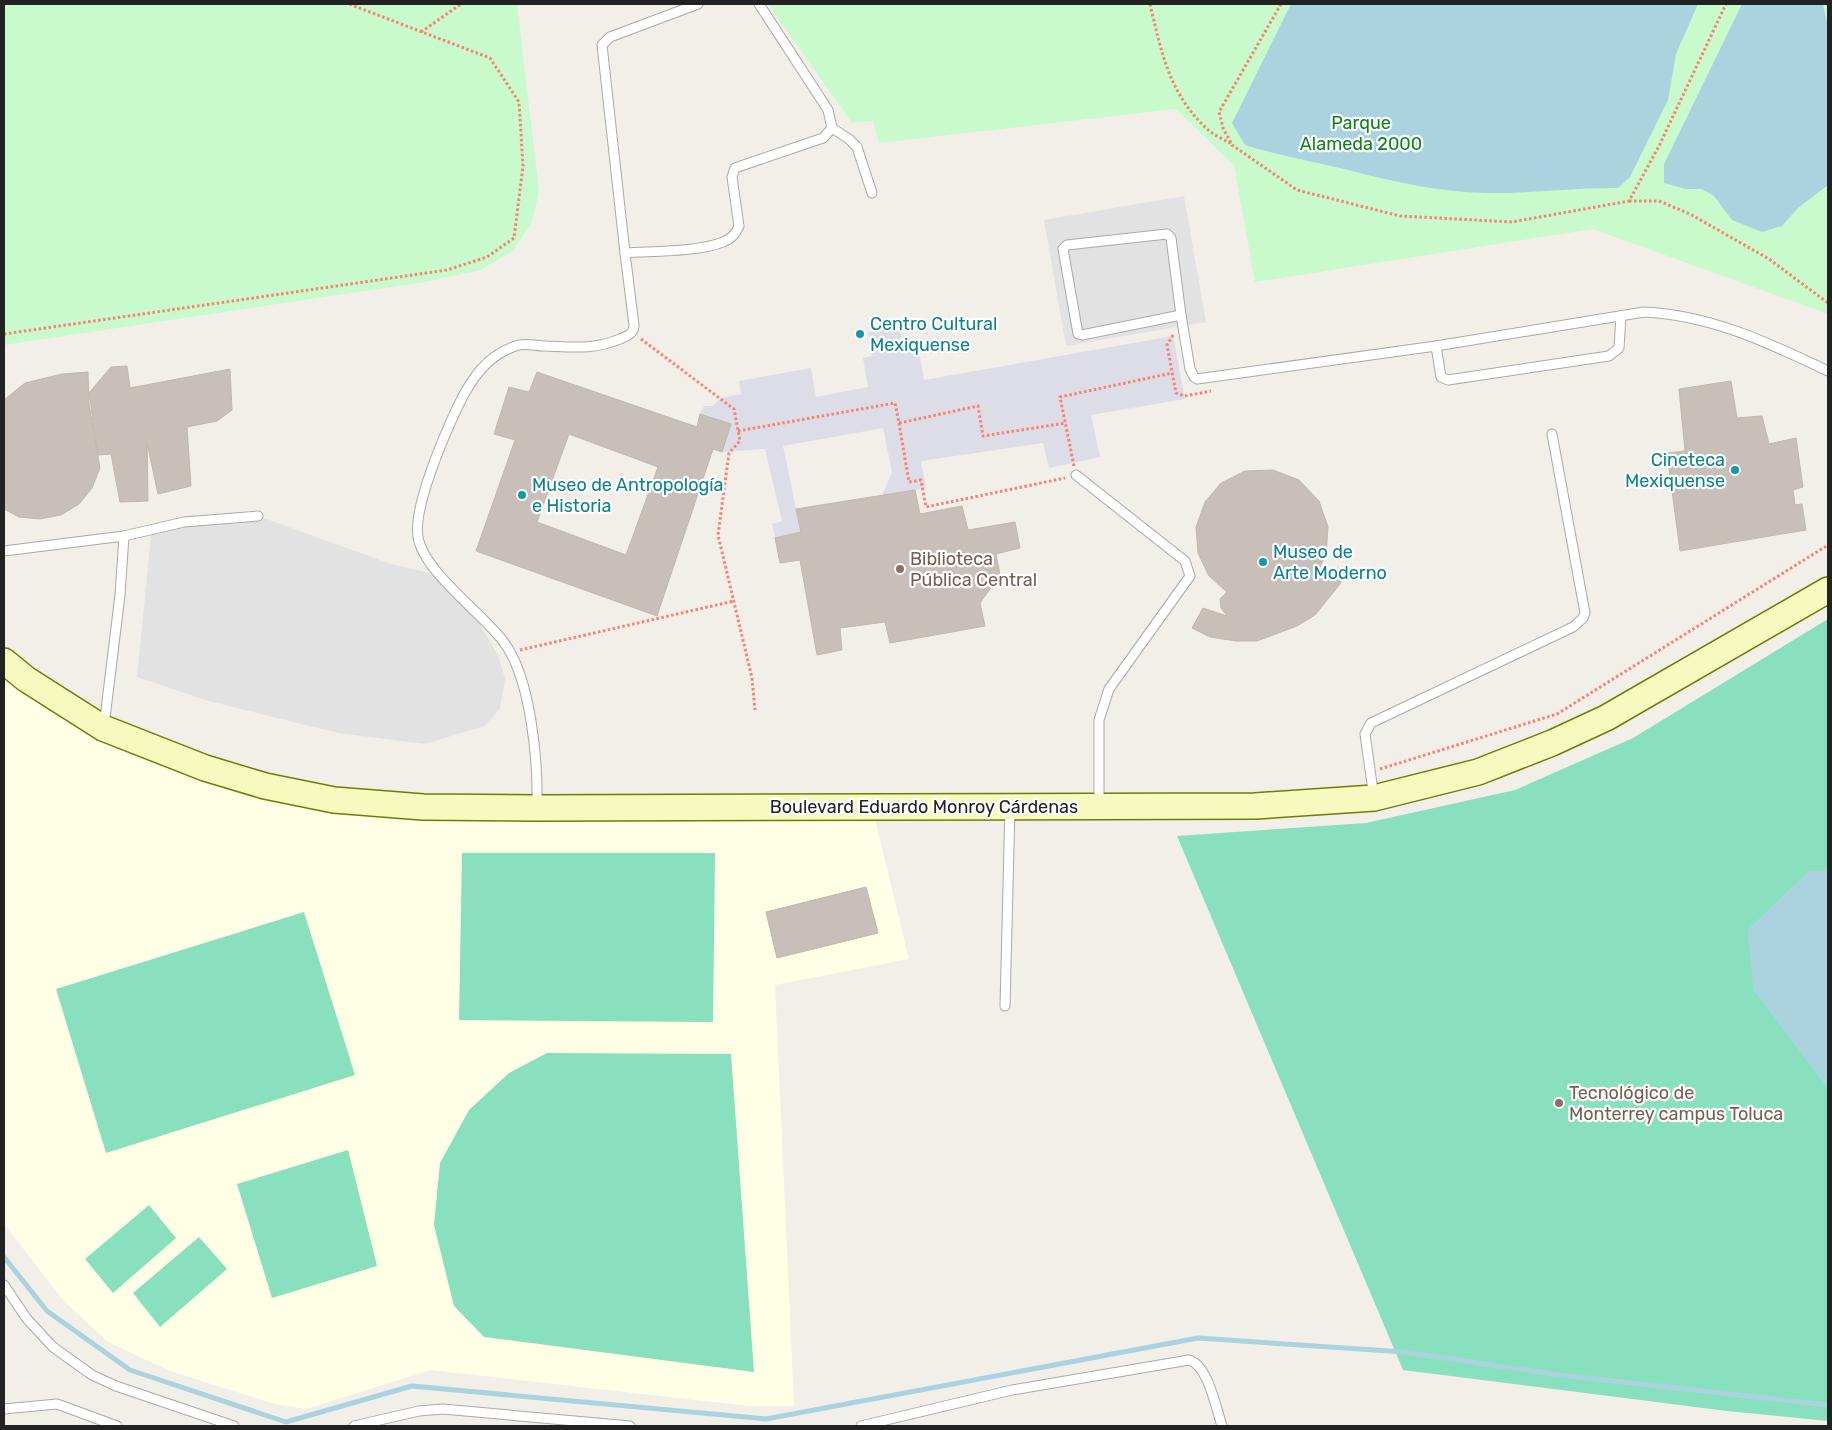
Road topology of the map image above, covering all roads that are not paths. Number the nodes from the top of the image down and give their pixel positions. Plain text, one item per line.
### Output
1 (698, 4) edge
2 (759, 4) edge
3 (832, 128) junction
4 (872, 193) dead end
5 (625, 253) junction
6 (1181, 315) junction
7 (1621, 316) junction
8 (1436, 346) junction
9 (1828, 370) edge
10 (1552, 434) dead end
11 (1076, 475) road end
12 (258, 516) dead end
13 (124, 536) junction
14 (4, 551) edge
15 (1828, 590) edge
16 (4, 661) edge
17 (103, 728) junction
18 (1375, 798) junction
19 (1010, 807) junction
20 (1100, 807) junction
21 (537, 808) junction
22 (1005, 1006) dead end
23 (4, 1285) edge
24 (4, 1410) edge
25 (117, 1426) edge
26 (234, 1426) edge
27 (354, 1426) edge
28 (630, 1426) edge
29 (861, 1426) edge
30 (1222, 1426) edge

1 - 5 lane
2 - 3 lane
3 - 4 lane
3 - 5 lane
5 - 21 lane
6 - 6 lane
6 - 8 lane
7 - 8 lane
7 - 8 lane
7 - 9 lane
10 - 18 lane
11 - 20 lane
12 - 13 lane
13 - 14 lane
13 - 17 lane
15 - 18 main road, Boulevard Eduardo Monroy Cárdenas
16 - 17 main road, Boulevard Eduardo Monroy Cárdenas
17 - 21 main road, Boulevard Eduardo Monroy Cárdenas
18 - 20 main road, Boulevard Eduardo Monroy Cárdenas
19 - 20 main road, Boulevard Eduardo Monroy Cárdenas
19 - 21 main road, Boulevard Eduardo Monroy Cárdenas
19 - 22 lane
23 - 26 lane
24 - 25 lane
27 - 28 lane
29 - 30 lane

